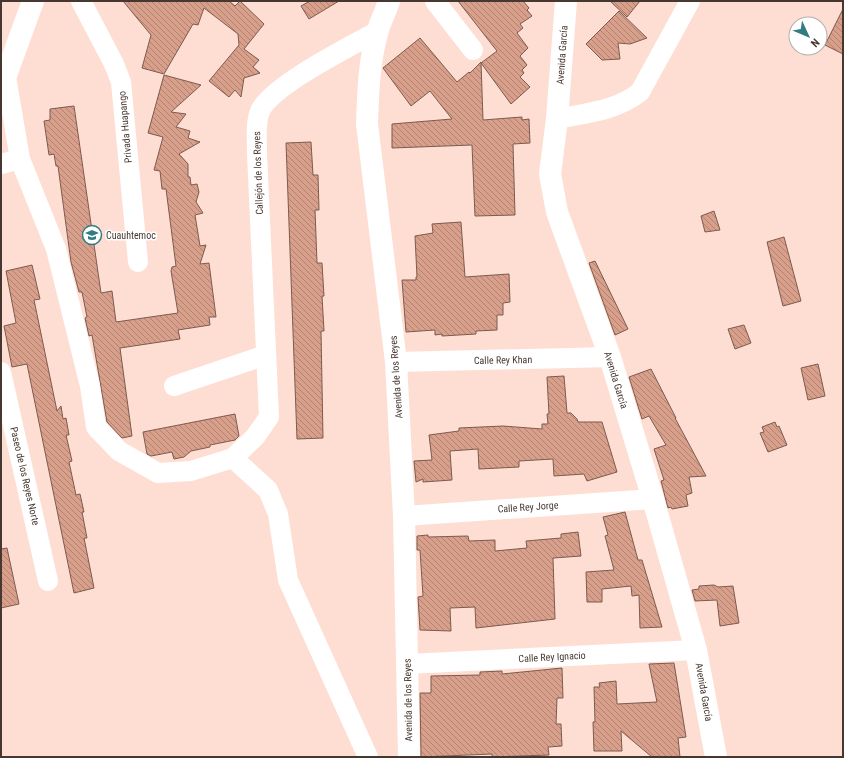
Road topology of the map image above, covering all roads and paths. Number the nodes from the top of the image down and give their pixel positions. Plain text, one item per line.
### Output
1 (33, 1) edge
2 (81, 1) edge
3 (389, 1) edge
4 (435, 1) edge
5 (566, 1) edge
6 (690, 1) edge
7 (378, 31) junction
8 (473, 50) dead end
9 (3, 83) edge
10 (557, 119) junction
11 (20, 159) junction
12 (1, 164) edge
13 (138, 262) dead end
14 (266, 355) junction
15 (610, 357) junction
16 (396, 362) junction
17 (1, 372) edge
18 (174, 386) dead end
19 (233, 458) junction
20 (653, 499) junction
21 (404, 516) junction
22 (48, 580) dead end
23 (696, 650) junction
24 (407, 664) junction
25 (368, 757) edge
26 (409, 757) edge
27 (716, 757) edge

1 - 9 main road
2 - 13 street, Privada Huapango
3 - 7 main road, Avenida de los Reyes
4 - 8 street
5 - 10 main road, Avenida García
6 - 10 street
7 - 14 street, Callejón de los Reyes
7 - 16 main road, Avenida de los Reyes
9 - 11 street
10 - 15 main road, Avenida García
11 - 12 street
11 - 19 street
14 - 18 street
14 - 19 street, Callejón de los Reyes
15 - 16 street, Calle Rey Khan
15 - 20 main road, Avenida García
16 - 21 main road, Avenida de los Reyes
17 - 22 street, Paseo de los Reyes Norte
19 - 25 street
20 - 21 street, Calle Rey Jorge
20 - 23 main road, Avenida García
21 - 24 main road, Avenida de los Reyes
23 - 24 street, Calle Rey Ignacio
23 - 27 main road, Avenida García
24 - 26 main road, Avenida de los Reyes

